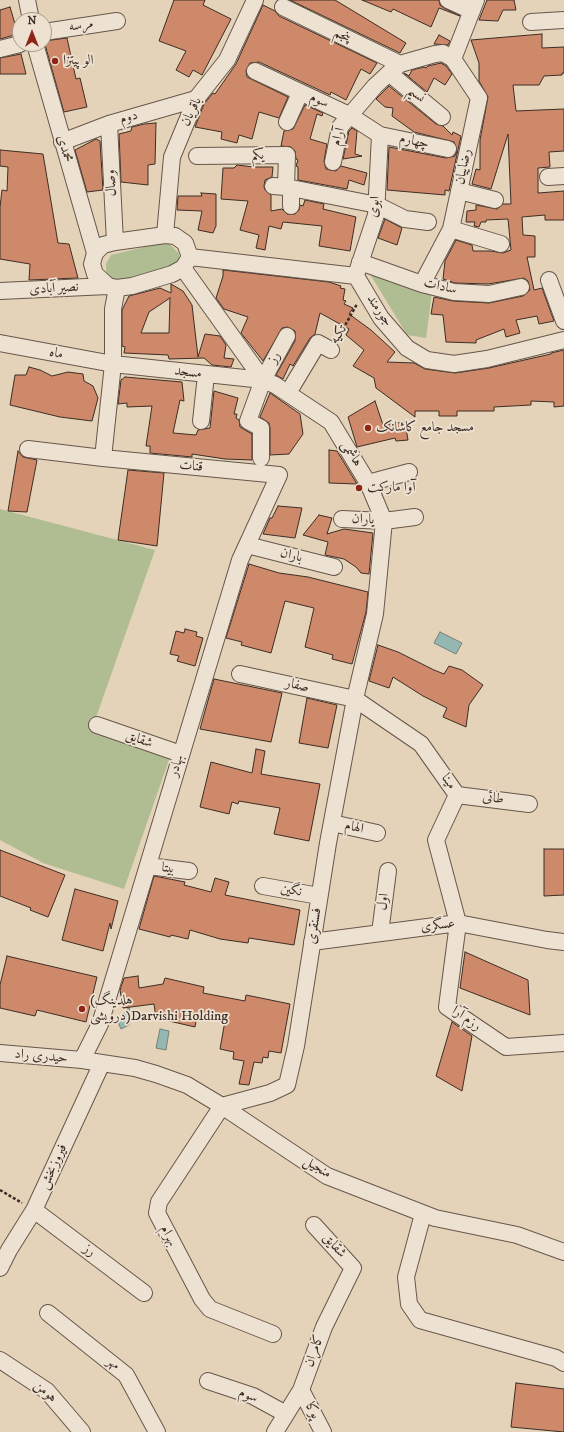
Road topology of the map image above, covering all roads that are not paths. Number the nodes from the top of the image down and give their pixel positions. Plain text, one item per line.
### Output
1 (27, 0) edge
2 (255, 0) edge
3 (448, 0) edge
4 (474, 5) edge
5 (283, 7) dead end
6 (29, 12) edge
7 (564, 20) edge
8 (117, 21) dead end
9 (531, 22) dead end
10 (52, 31) edge
11 (12, 46) edge
12 (0, 49) edge
13 (37, 52) edge
14 (455, 55) junction
15 (395, 69) junction
16 (255, 71) dead end
17 (300, 93) junction
18 (196, 99) junction
19 (350, 115) junction
20 (442, 117) dead end
21 (287, 122) dead end
22 (110, 124) junction
23 (380, 135) junction
24 (62, 142) junction
25 (448, 149) dead end
26 (197, 156) dead end
27 (333, 162) dead end
28 (564, 176) edge
29 (548, 177) dead end
30 (283, 187) junction
31 (459, 191) junction
32 (495, 200) dead end
33 (377, 205) junction
34 (291, 206) dead end
35 (428, 222) dead end
36 (451, 229) junction
37 (165, 235) junction
38 (116, 242) junction
39 (501, 244) dead end
40 (94, 253) junction
41 (187, 262) junction
42 (358, 269) junction
43 (549, 280) dead end
44 (422, 284) junction
45 (112, 287) junction
46 (521, 287) dead end
47 (0, 291) edge
48 (564, 322) edge
49 (287, 336) dead end
50 (564, 340) edge
51 (0, 343) edge
52 (332, 350) road end
53 (112, 364) junction
54 (206, 375) junction
55 (263, 380) junction
56 (288, 393) junction
57 (201, 421) dead end
58 (28, 449) dead end
59 (103, 458) junction
60 (262, 458) dead end
61 (409, 472) dead end
62 (280, 475) joint
63 (368, 483) junction
64 (415, 517) dead end
65 (342, 519) dead end
66 (384, 521) junction
67 (247, 545) junction
68 (334, 567) dead end
69 (240, 674) dead end
70 (355, 699) junction
71 (97, 725) dead end
72 (181, 754) junction
73 (457, 795) junction
74 (529, 804) dead end
75 (332, 823) junction
76 (377, 833) dead end
77 (148, 866) junction
78 (388, 870) dead end
79 (189, 871) dead end
80 (263, 886) dead end
81 (319, 896) junction
82 (458, 922) junction
83 (380, 933) junction
84 (312, 942) junction
85 (564, 942) edge
86 (564, 1043) edge
87 (0, 1053) edge
88 (82, 1060) junction
89 (102, 1063) junction
90 (222, 1106) junction
91 (34, 1210) junction
92 (423, 1214) junction
93 (314, 1225) dead end
94 (564, 1252) edge
95 (0, 1268) edge
96 (353, 1268) joint
97 (144, 1293) dead end
98 (48, 1313) dead end
99 (273, 1334) dead end
100 (0, 1360) edge
101 (564, 1363) edge
102 (208, 1381) dead end
103 (301, 1390) junction
104 (286, 1414) junction
105 (82, 1432) edge
106 (157, 1432) edge
107 (275, 1432) edge
108 (323, 1432) edge

1 - 6 street
2 - 18 street, باقریان
3 - 4 street
4 - 14 street
5 - 15 street, پنجم
7 - 9 street
8 - 10 street, مرسه
11 - 12 street
13 - 24 street, محمدی
14 - 15 street
14 - 31 street, رضاییان
15 - 19 street
15 - 20 street, نسیم
16 - 17 street, سوم
17 - 19 street, سوم
17 - 21 street
18 - 22 street, دوم
18 - 37 street, باقریان
19 - 23 street, سوم
19 - 27 street, آرام
22 - 24 street, دوم
22 - 38 street, وصال
23 - 25 street, چهارم
23 - 33 street, ابوی
24 - 40 street, محمدی
26 - 30 street, یکم
28 - 29 street
30 - 33 street
30 - 34 street
31 - 32 street
31 - 36 street, رضاییان
33 - 35 street
33 - 42 street, ابوی
36 - 39 street
36 - 44 street, رضاییان
37 - 38 street
37 - 41 street, هاشمی
38 - 40 street
40 - 45 street, محمدی
41 - 42 street
41 - 45 street, نصیر آبادی
41 - 55 street, هاشمی
42 - 44 street, سادات
42 - 50 street, جورمند
43 - 48 street
44 - 46 street, سادات
45 - 47 street, نصیر آبادی
45 - 53 street
49 - 55 street, رز
51 - 53 street, ماه
52 - 56 street, تکیه
53 - 54 street, مسجد
53 - 59 street
54 - 55 street, مسجد
54 - 57 street
55 - 56 street, هاشمی
55 - 60 street, رز
56 - 63 street, هاشمی
58 - 59 street, قنات
59 - 62 street, قنات
61 - 63 street
62 - 67 street, بهادر
63 - 66 street, هاشمی
64 - 66 street, یاران
65 - 66 street, یاران
66 - 70 street, هاشمی
67 - 68 street, باران
67 - 72 street, بهادر
69 - 70 street, صفار
70 - 73 street, مینا
70 - 75 street, فسنقری
71 - 72 street, شقایق
72 - 77 street, بهادر
73 - 74 street, طائی
73 - 82 street, مینا
75 - 76 street, الهام
75 - 81 street, فسنقری
77 - 79 street, بیتا
77 - 88 street, بهادر
78 - 83 street, اول
80 - 81 street, نگین
81 - 84 street, فسنقری
82 - 83 street, عسگری
82 - 85 street, عسگری
82 - 86 street, رزم آرا
83 - 84 street, عسگری
84 - 90 street, فسنقری
87 - 88 street, حیدری راد
88 - 89 street, منجیل
89 - 90 street, منجیل
89 - 91 street, فیروزبخش
90 - 92 street, منجیل
90 - 99 street, بهرام
91 - 95 street, فیروزبخش
91 - 97 street, رز
92 - 94 street, منجیل
92 - 101 street
93 - 96 street, شقایق
96 - 103 street, کامران
98 - 106 street, مهر
100 - 105 street, هومن
102 - 104 street, سوم
103 - 104 street, کامران
103 - 108 street, پوکا
104 - 107 street, کامران

